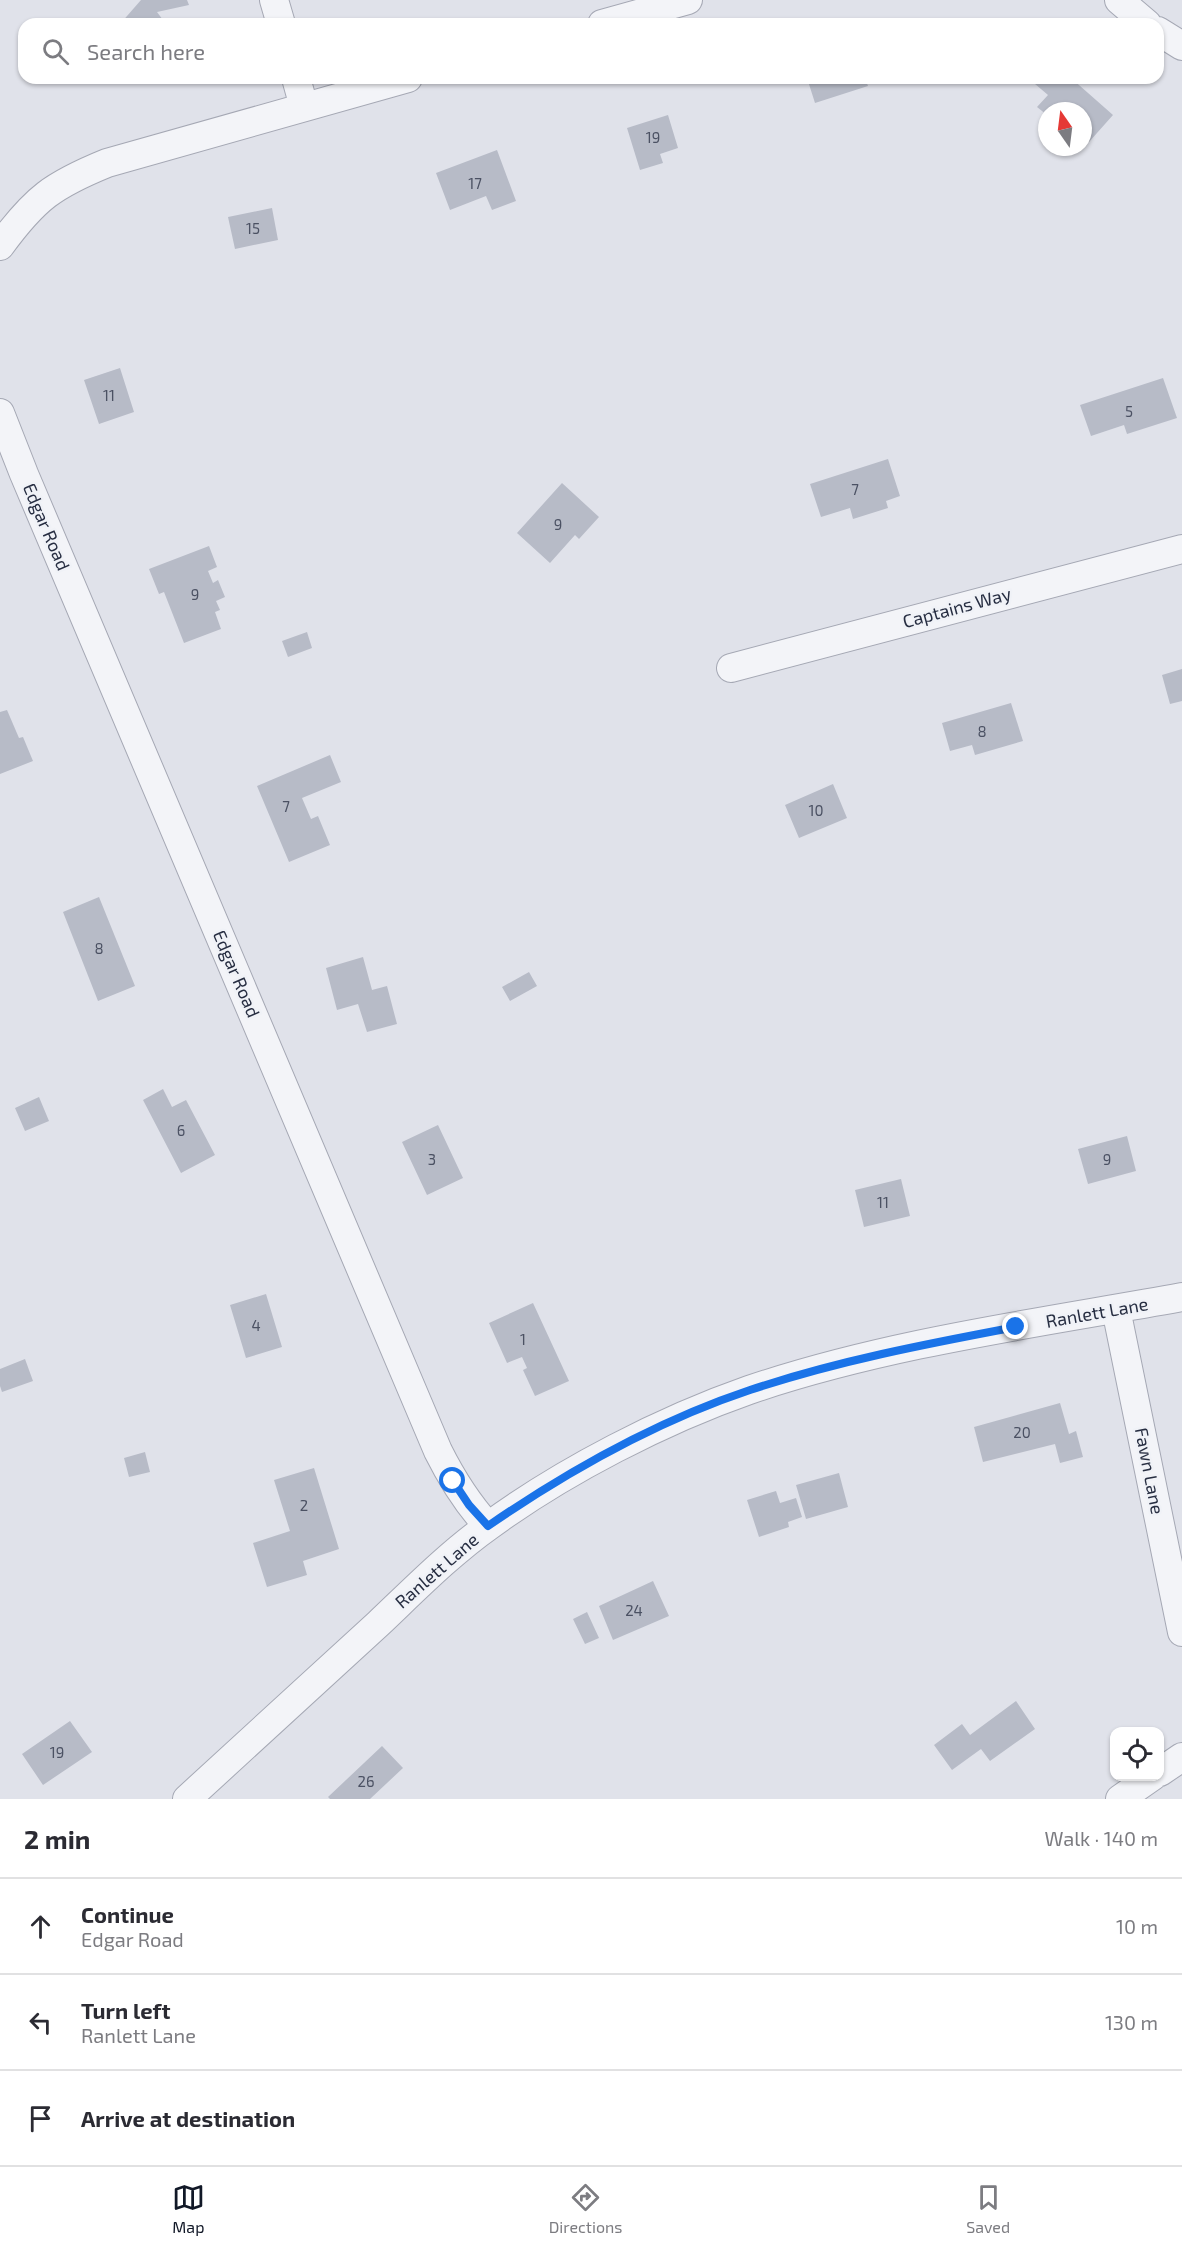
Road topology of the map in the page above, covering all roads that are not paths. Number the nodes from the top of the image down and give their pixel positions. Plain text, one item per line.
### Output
1 (274, 0) edge
2 (688, 0) edge
3 (1119, 0) edge
4 (279, 18) edge
5 (624, 18) edge
6 (1140, 18) edge
7 (1164, 36) edge
8 (1182, 46) edge
9 (298, 84) edge
10 (386, 84) edge
11 (304, 107) junction
12 (0, 246) edge
13 (0, 413) edge
14 (12, 477) edge
15 (1182, 549) edge
16 (731, 668) dead end
17 (1182, 1297) edge
18 (1116, 1309) junction
19 (488, 1526) junction
20 (1182, 1632) edge
21 (1182, 1757) edge
22 (1164, 1769) edge
23 (1146, 1781) edge
24 (187, 1799) edge
25 (1120, 1799) edge

1 - 4 street
2 - 5 street
3 - 6 street
7 - 8 street
9 - 11 street
10 - 11 street
11 - 12 street
13 - 14 street, Edgar Road
14 - 19 street, Edgar Road
15 - 16 street, Captains Way
17 - 18 street, Ranlett Lane
18 - 19 street, Ranlett Lane
18 - 20 street, Fawn Lane
19 - 24 street, Ranlett Lane
21 - 22 street
23 - 25 street

